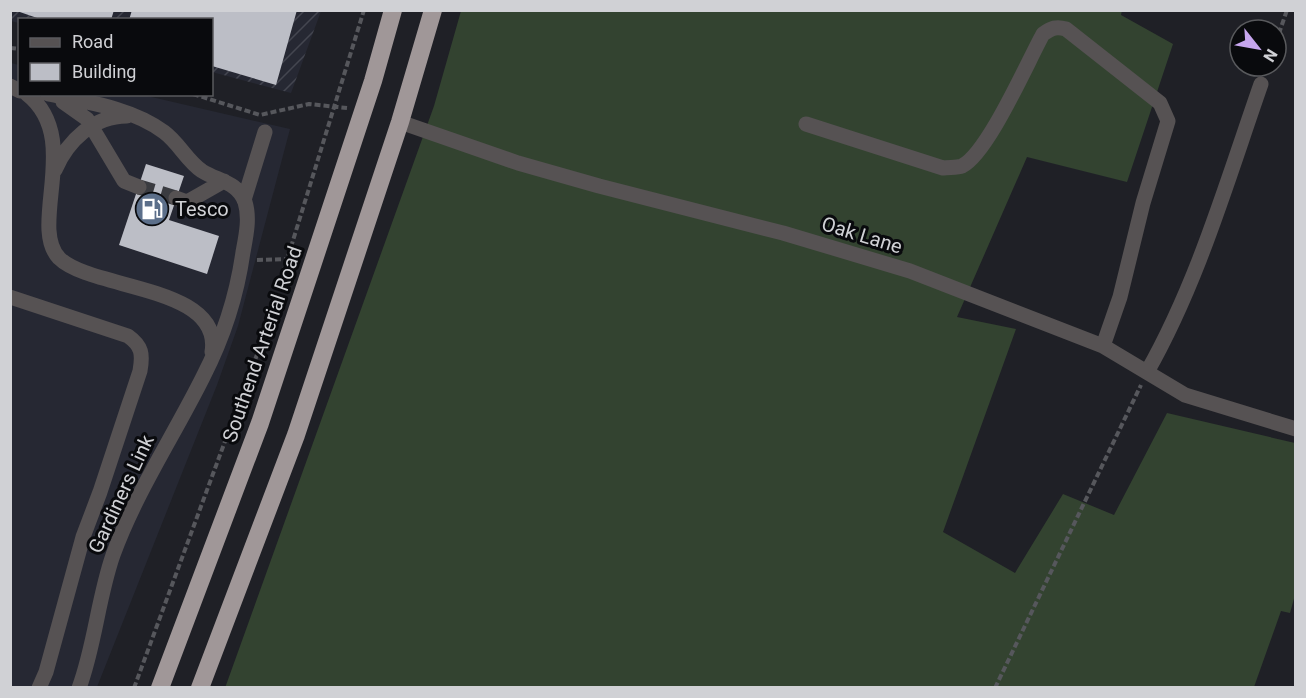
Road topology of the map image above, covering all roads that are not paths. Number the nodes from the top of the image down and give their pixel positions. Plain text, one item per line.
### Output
1 (393, 10) edge
2 (433, 10) edge
3 (1261, 84) dead end
4 (30, 96) edge
5 (52, 96) edge
6 (58, 96) edge
7 (134, 116) junction
8 (400, 122) junction
9 (806, 124) dead end
10 (92, 125) junction
11 (265, 132) dead end
12 (54, 172) junction
13 (224, 181) junction
14 (139, 187) tunnel mouth
15 (176, 198) tunnel mouth
16 (244, 200) junction
17 (10, 297) edge
18 (1103, 346) junction
19 (211, 361) junction
20 (1147, 372) junction
21 (1296, 429) edge
22 (39, 687) edge
23 (79, 687) edge
24 (160, 687) edge
25 (200, 687) edge

1 - 24 highway, Southend Arterial Road
2 - 8 highway
3 - 20 street
4 - 12 street
5 - 10 street
6 - 7 street
7 - 10 street
7 - 13 street
8 - 18 street, Oak Lane
8 - 25 highway
9 - 18 street
10 - 12 street
10 - 14 street
11 - 16 street
12 - 19 street
13 - 15 street
13 - 16 street
16 - 19 street, Gardiners Link
17 - 22 street
18 - 20 street, Oak Lane
19 - 23 street, Gardiners Link
20 - 21 street, Oak Lane

